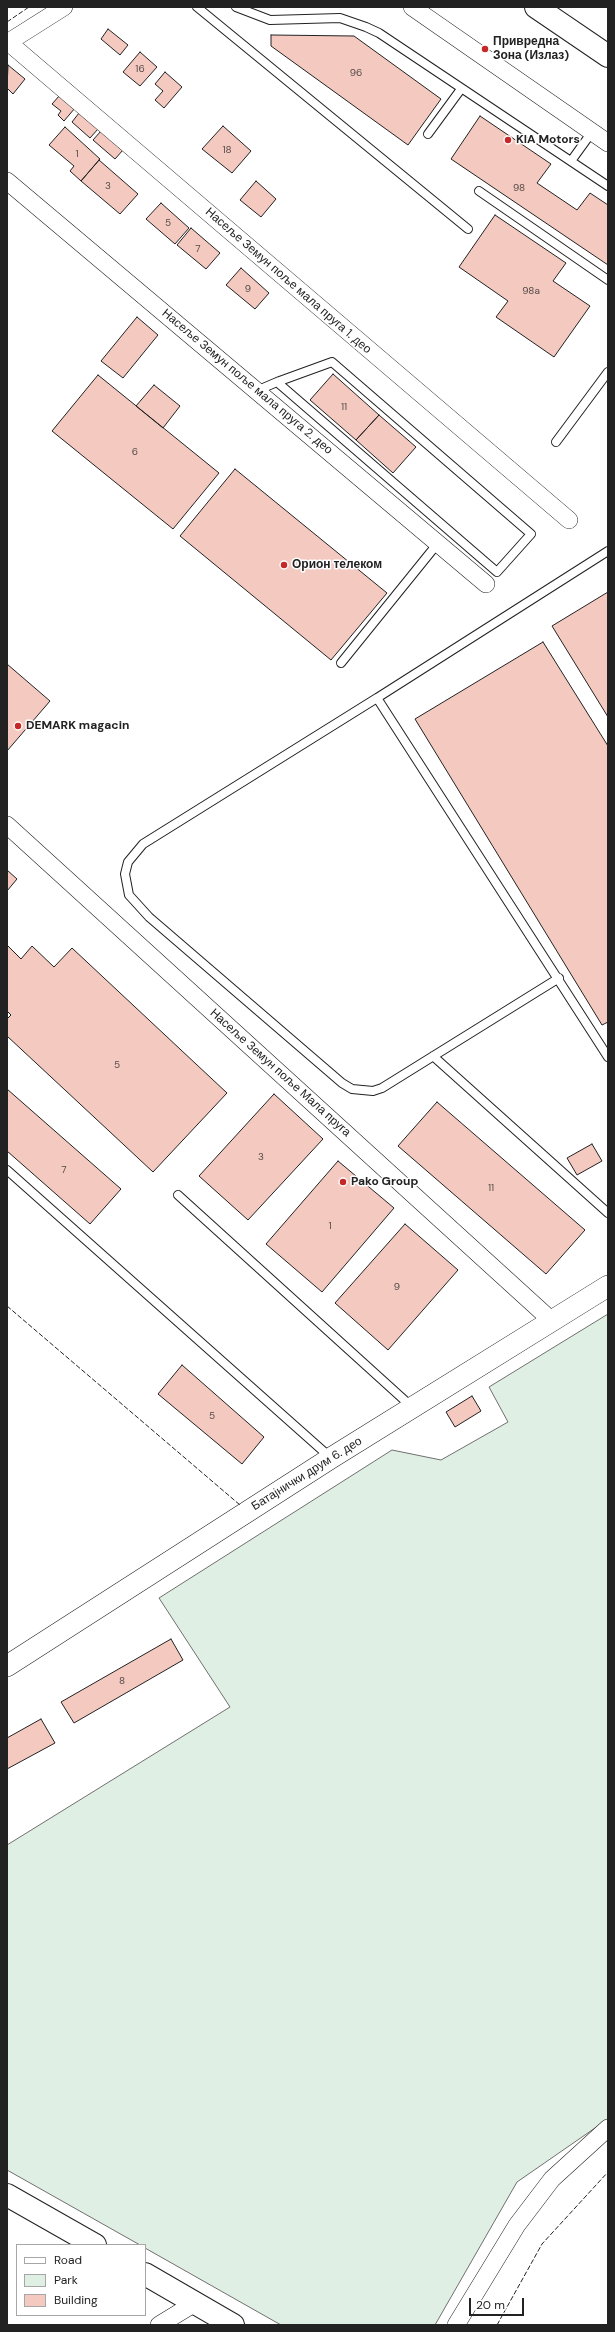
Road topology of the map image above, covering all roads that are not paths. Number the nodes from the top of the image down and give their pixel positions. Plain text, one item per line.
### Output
1 (64, 7) edge
2 (197, 7) edge
3 (236, 7) edge
4 (412, 7) edge
5 (536, 7) edge
6 (8, 42) edge
7 (608, 56) edge
8 (461, 89) junction
9 (592, 132) junction
10 (428, 134) dead end
11 (608, 143) edge
12 (571, 161) junction
13 (7, 181) edge
14 (608, 186) edge
15 (479, 191) dead end
16 (468, 229) dead end
17 (608, 280) edge
18 (608, 372) edge
19 (278, 382) junction
20 (256, 390) junction
21 (556, 442) dead end
22 (569, 520) dead end
23 (438, 543) junction
24 (608, 551) edge
25 (486, 584) dead end
26 (341, 663) dead end
27 (377, 698) junction
28 (7, 825) edge
29 (559, 978) junction
30 (433, 1056) junction
31 (608, 1057) edge
32 (7, 1170) edge
33 (178, 1195) dead end
34 (608, 1213) edge
35 (608, 1286) edge
36 (552, 1320) junction
37 (413, 1407) junction
38 (331, 1458) junction
39 (7, 1666) edge
40 (608, 2128) edge
41 (7, 2195) edge
42 (93, 2244) edge
43 (146, 2275) edge
44 (195, 2302) junction
45 (159, 2325) edge
46 (233, 2325) edge
47 (456, 2325) edge

1 - 6 street
2 - 16 lane
3 - 8 lane
4 - 9 street
5 - 7 main road
6 - 22 street, Насеље Земун поље мала пруга 1. део
8 - 10 lane
8 - 12 lane
9 - 11 street
9 - 12 lane
12 - 14 lane
13 - 20 street, Насеље Земун поље мала пруга 2. део
15 - 17 lane
18 - 21 lane
19 - 19 lane
19 - 20 lane
20 - 23 street, Насеље Земун поље мала пруга 2. део
23 - 25 street, Насеље Земун поље мала пруга 2. део
23 - 26 lane
24 - 27 lane
27 - 29 lane
27 - 30 lane
28 - 36 street, Насеље Земун поље Мала пруга
29 - 30 lane
29 - 31 lane
30 - 34 lane
32 - 38 lane
33 - 37 lane
35 - 36 street, Батајнички друм 6. део
36 - 37 street, Батајнички друм 6. део
37 - 38 street, Батајнички друм 6. део
38 - 39 street, Батајнички друм 6. део
40 - 47 street
41 - 42 main road
43 - 44 main road
44 - 45 street
44 - 46 main road

